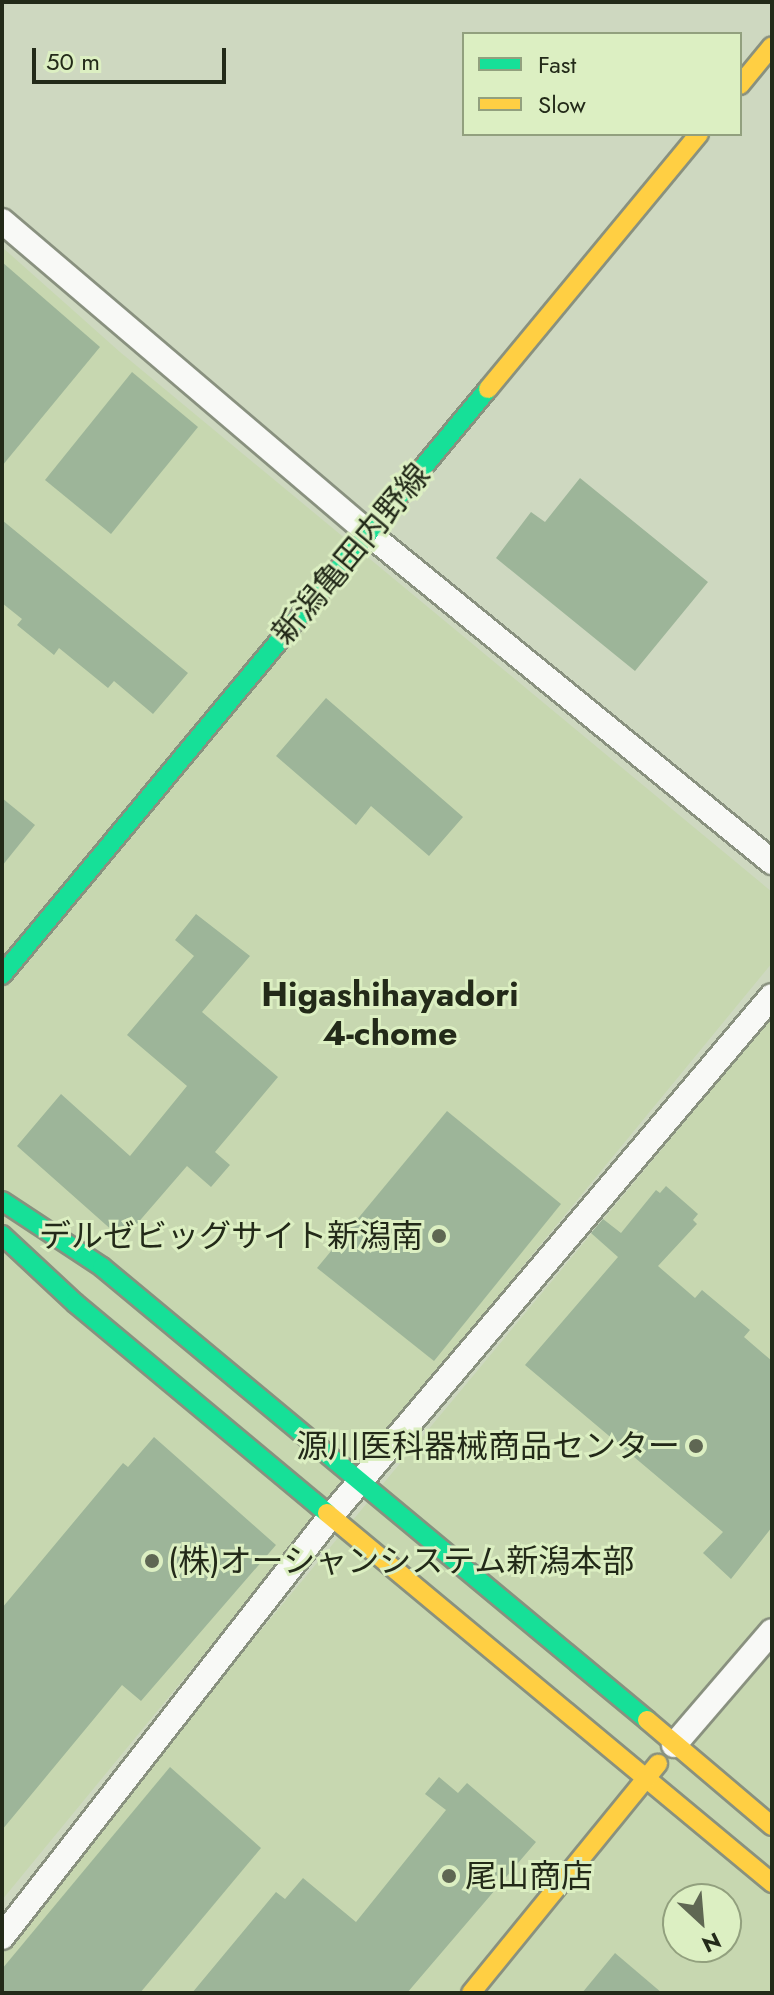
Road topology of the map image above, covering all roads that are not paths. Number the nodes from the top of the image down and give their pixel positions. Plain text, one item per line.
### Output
1 (772, 46) edge
2 (742, 83) edge
3 (697, 136) edge
4 (2, 221) edge
5 (368, 533) junction
6 (772, 862) edge
7 (2, 975) edge
8 (772, 996) edge
9 (2, 1201) edge
10 (2, 1235) edge
11 (362, 1478) junction
12 (330, 1517) junction
13 (772, 1631) edge
14 (674, 1745) junction
15 (645, 1778) junction
16 (772, 1826) edge
17 (772, 1883) edge
18 (2, 1937) edge
19 (471, 1993) edge

1 - 2 street
3 - 5 street, 新潟亀田内野線
4 - 5 street
5 - 6 street
5 - 7 street, 新潟亀田内野線
8 - 11 street
9 - 11 street
10 - 12 street
11 - 12 street
11 - 14 street
12 - 15 street
12 - 18 street
13 - 14 street
14 - 15 street
14 - 16 street
15 - 17 street
15 - 19 street

